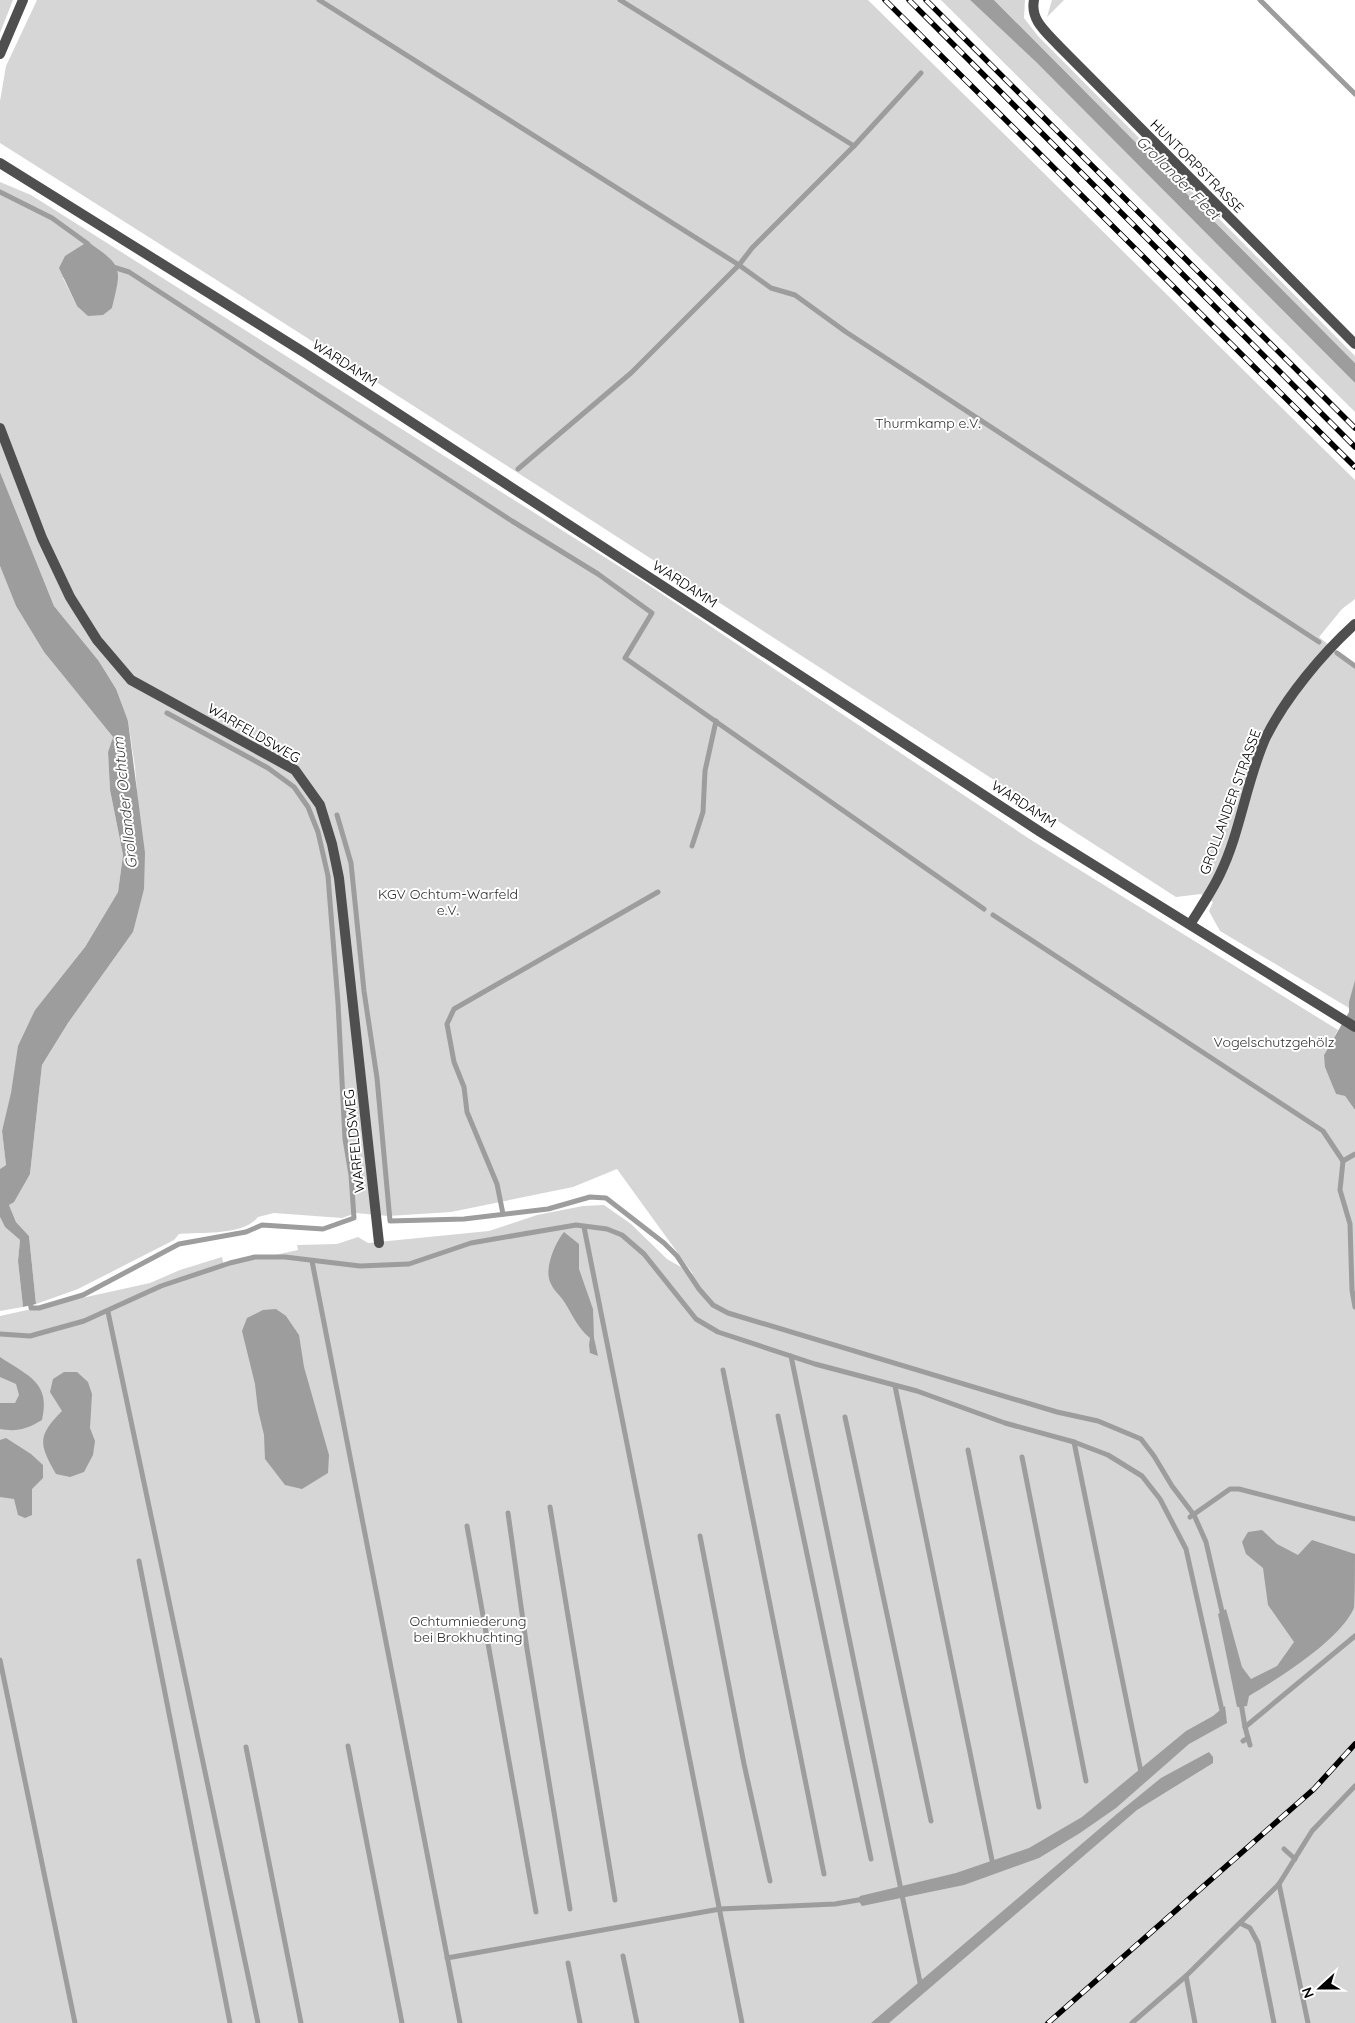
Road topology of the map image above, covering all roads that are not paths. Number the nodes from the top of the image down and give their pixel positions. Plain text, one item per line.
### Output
1 (23, 0) edge
2 (1034, 0) edge
3 (0, 54) edge
4 (0, 162) edge
5 (1355, 344) edge
6 (0, 428) edge
7 (1355, 624) edge
8 (1191, 923) junction
9 (1355, 1027) edge
10 (379, 1243) dead end

1 - 3 street
2 - 5 street, HUNTORPSTRASSE
4 - 8 street, WARDAMM
6 - 10 street, WARFELDSWEG
7 - 8 street, GROLLANDER STRASSE
8 - 9 street, WARDAMM

